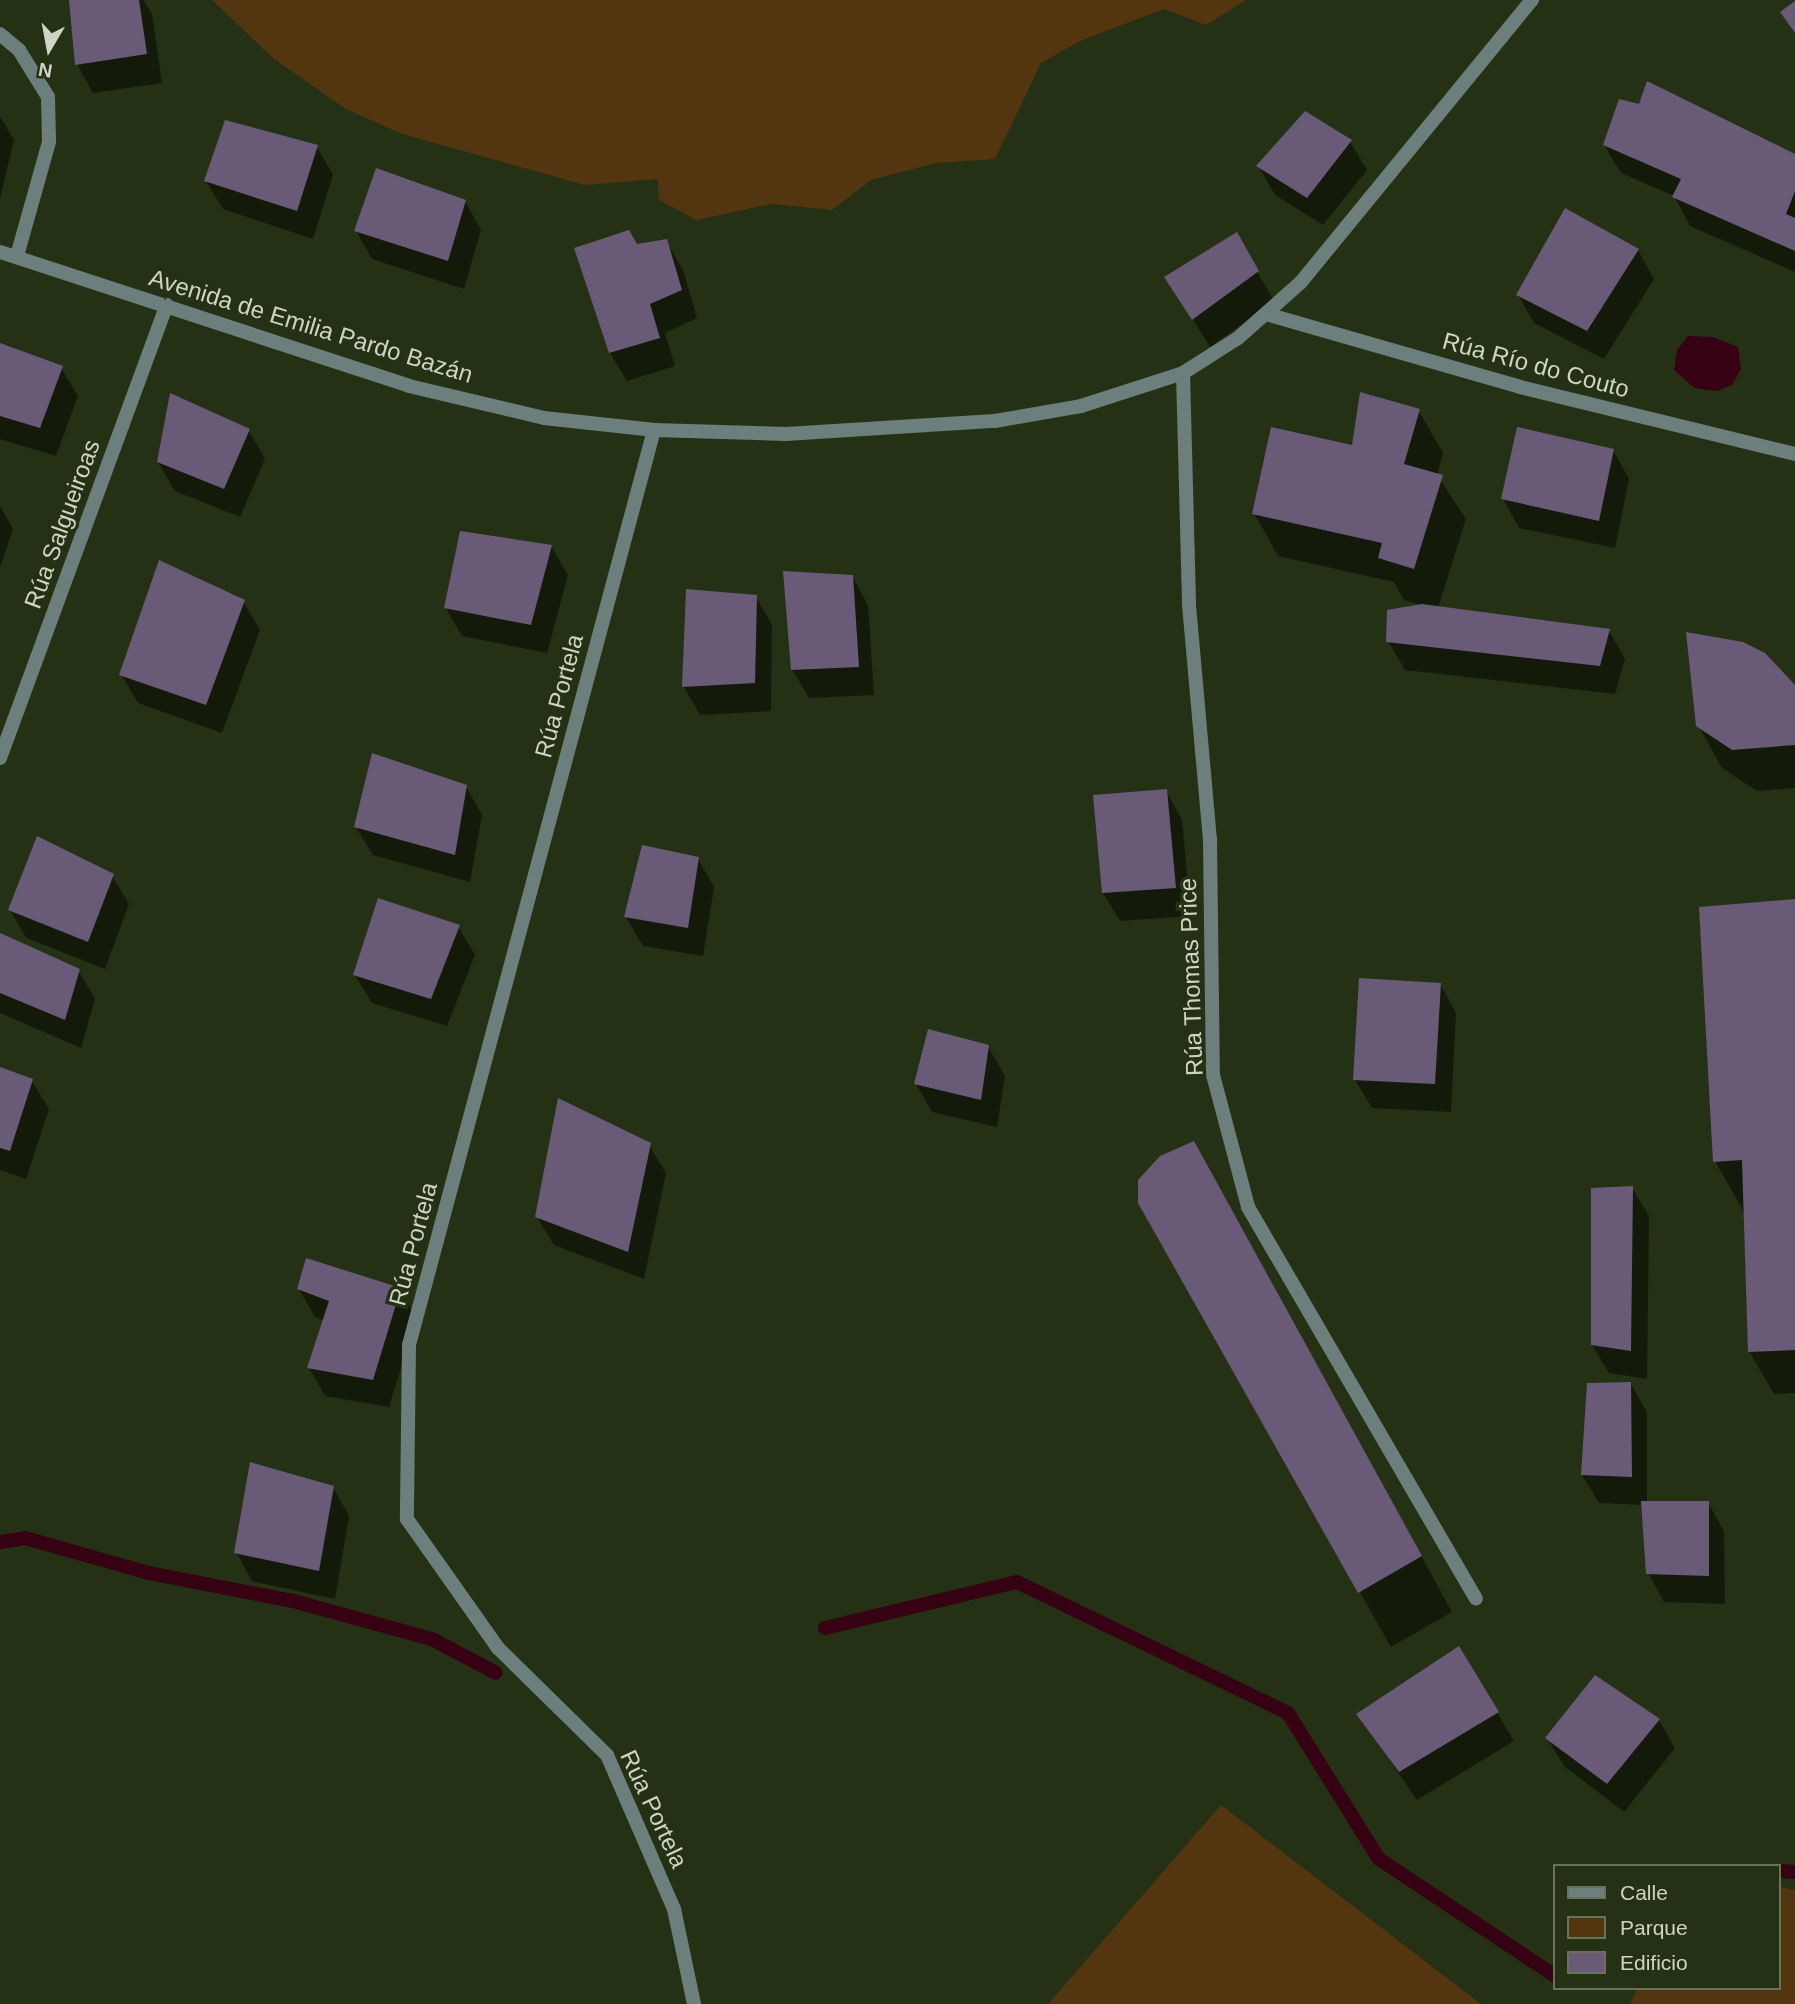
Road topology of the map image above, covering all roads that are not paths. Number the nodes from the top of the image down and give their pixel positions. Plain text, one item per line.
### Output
1 (1532, 0) edge
2 (0, 34) edge
3 (0, 252) edge
4 (17, 256) junction
5 (167, 305) junction
6 (1266, 314) junction
7 (1183, 373) junction
8 (654, 430) junction
9 (1795, 454) edge
10 (0, 758) edge
11 (1476, 1598) dead end
12 (694, 2004) edge

1 - 6 street, Avenida de Emilia Pardo Bazán
2 - 4 street
3 - 4 street, Avenida de Emilia Pardo Bazán
4 - 5 street, Avenida de Emilia Pardo Bazán
5 - 8 street, Avenida de Emilia Pardo Bazán
5 - 10 street, Rúa Salgueiroas
6 - 7 street, Avenida de Emilia Pardo Bazán
6 - 9 street, Rúa Río do Couto
7 - 8 street, Avenida de Emilia Pardo Bazán
7 - 11 street, Rúa Thomas Price
8 - 12 street, Rúa Portela

